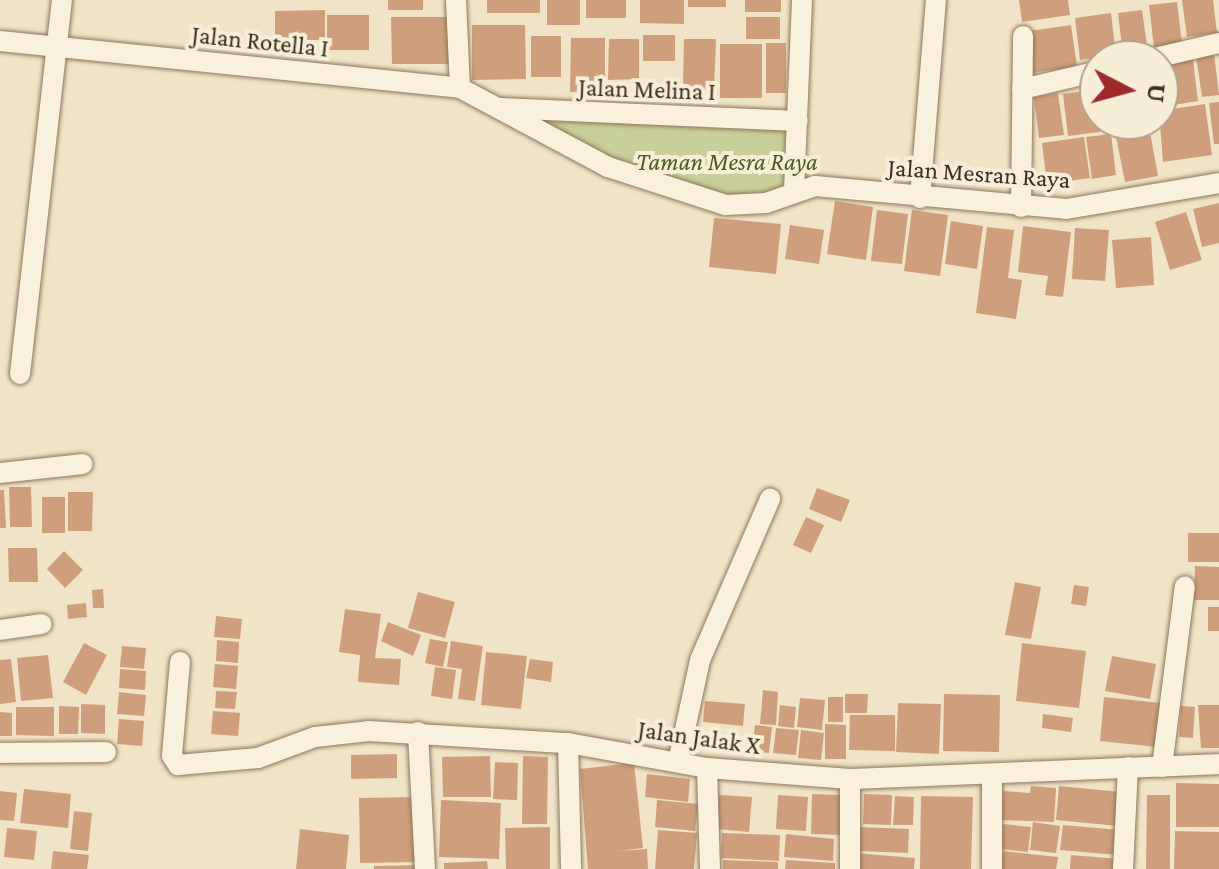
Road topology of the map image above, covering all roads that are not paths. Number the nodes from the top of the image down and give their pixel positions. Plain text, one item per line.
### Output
1 (62, 0) edge
2 (456, 0) edge
3 (802, 0) edge
4 (936, 0) edge
5 (1023, 36) dead end
6 (0, 41) edge
7 (1219, 43) edge
8 (55, 46) junction
9 (1179, 52) edge
10 (1079, 76) edge
11 (460, 88) junction
12 (1022, 90) junction
13 (495, 108) junction
14 (798, 121) junction
15 (1219, 183) edge
16 (794, 190) junction
17 (920, 198) junction
18 (1021, 207) junction
19 (20, 374) dead end
20 (82, 464) dead end
21 (0, 473) edge
22 (770, 499) dead end
23 (1184, 586) dead end
24 (42, 624) dead end
25 (0, 630) edge
26 (180, 662) dead end
27 (418, 732) junction
28 (568, 743) junction
29 (0, 752) edge
30 (106, 752) dead end
31 (678, 762) junction
32 (1219, 764) edge
33 (1128, 767) junction
34 (1162, 767) junction
35 (707, 768) junction
36 (992, 776) junction
37 (850, 779) junction
38 (425, 869) edge
39 (571, 869) edge
40 (710, 869) edge
41 (850, 869) edge
42 (992, 869) edge
43 (1123, 869) edge

1 - 8 street
2 - 11 street
3 - 14 street
4 - 17 street
5 - 12 street
6 - 8 street, Jalan Rotella I
7 - 9 street
8 - 11 street, Jalan Rotella I
8 - 19 street
10 - 12 street
11 - 13 street, Jalan Mesran Raya
12 - 18 street
13 - 14 street, Jalan Melina I
13 - 16 street, Jalan Mesran Raya
14 - 16 street
15 - 18 street, Jalan Mesran Raya
16 - 17 street, Jalan Mesran Raya
17 - 18 street, Jalan Mesran Raya
20 - 21 street
22 - 31 street
23 - 34 street
24 - 25 street
26 - 27 street, Jalan Jalak X
27 - 28 street, Jalan Jalak X
27 - 38 street
28 - 31 street, Jalan Jalak X
28 - 39 street
29 - 30 street
31 - 35 street, Jalan Jalak X
32 - 34 street, Jalan Jalak X
33 - 34 street, Jalan Jalak X
33 - 36 street, Jalan Jalak X
33 - 43 street
35 - 37 street, Jalan Jalak X
35 - 40 street
36 - 37 street, Jalan Jalak X
36 - 42 street
37 - 41 street

